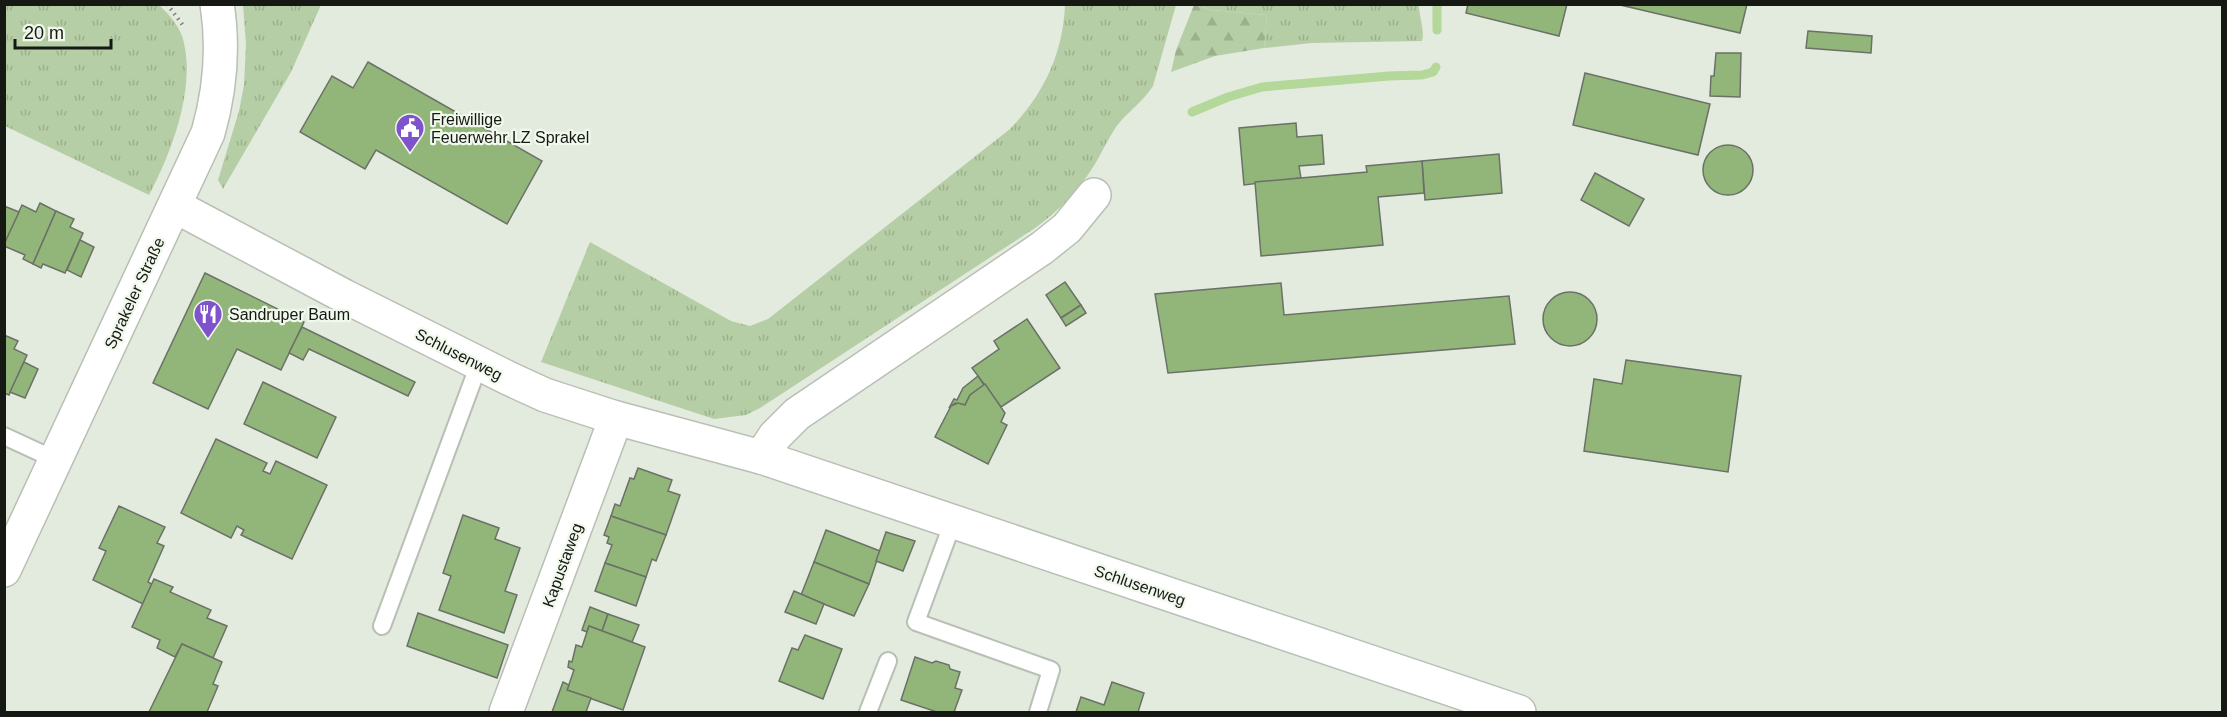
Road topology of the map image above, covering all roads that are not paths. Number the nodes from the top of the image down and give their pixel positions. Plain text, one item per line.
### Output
1 (217, 4) edge
2 (1094, 195) dead end
3 (175, 206) junction
4 (479, 364) junction
5 (616, 418) junction
6 (4, 436) edge
7 (761, 457) junction
8 (56, 460) junction
9 (953, 522) junction
10 (4, 570) edge
11 (382, 626) dead end
12 (888, 661) dead end
13 (506, 712) edge
14 (868, 712) edge
15 (1038, 712) edge
16 (1519, 712) edge

1 - 3 street, Sprakeler Straße
2 - 7 street
3 - 4 street, Schlusenweg
3 - 8 street, Sprakeler Straße
4 - 5 street, Schlusenweg
4 - 11 lane
5 - 7 street, Schlusenweg
5 - 13 street, Kapustaweg
6 - 8 lane
7 - 9 street, Schlusenweg
8 - 10 street, Sprakeler Straße
9 - 15 lane
9 - 16 street, Schlusenweg
12 - 14 lane

